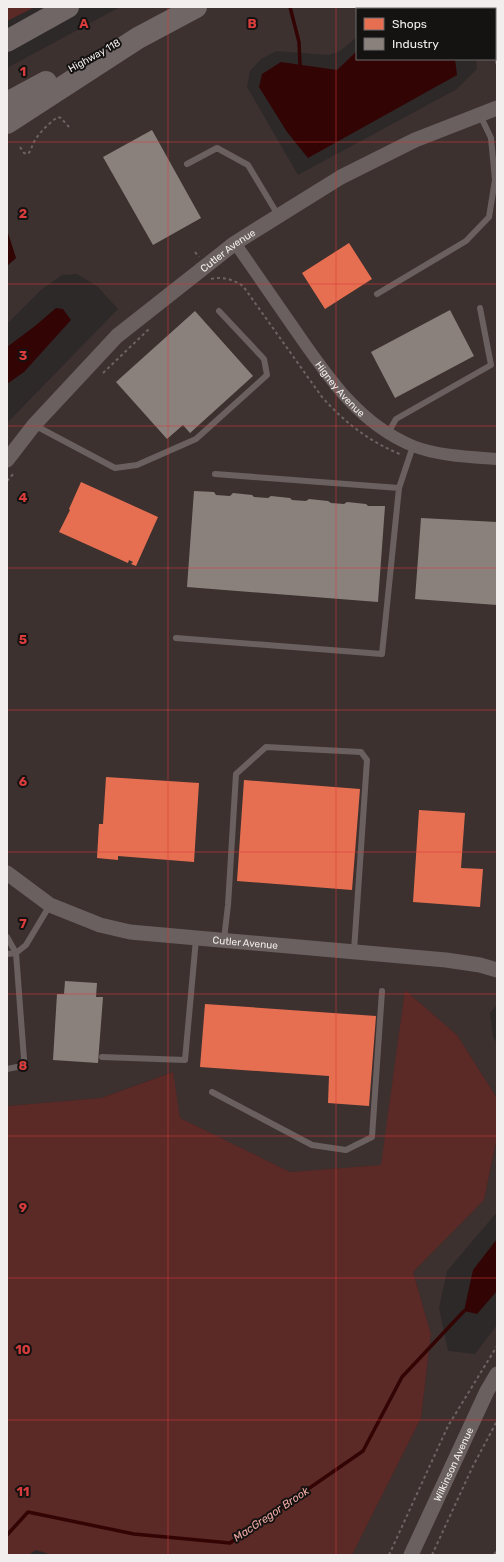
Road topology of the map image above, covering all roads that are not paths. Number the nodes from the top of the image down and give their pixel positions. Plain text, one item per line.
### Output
1 (68, 7) edge
2 (180, 7) edge
3 (196, 7) edge
4 (7, 41) edge
5 (7, 103) edge
6 (497, 108) edge
7 (480, 115) junction
8 (7, 122) edge
9 (187, 164) dead end
10 (278, 215) junction
11 (236, 243) junction
12 (377, 294) dead end
13 (480, 308) dead end
14 (219, 312) dead end
15 (34, 425) junction
16 (388, 433) junction
17 (413, 446) junction
18 (497, 459) edge
19 (13, 463) edge
20 (215, 474) dead end
21 (399, 488) junction
22 (176, 638) dead end
23 (7, 873) edge
24 (50, 905) junction
25 (7, 937) edge
26 (196, 939) junction
27 (224, 941) junction
28 (354, 951) junction
29 (16, 953) junction
30 (7, 954) edge
31 (497, 970) edge
32 (382, 991) dead end
33 (102, 1057) dead end
34 (7, 1069) edge
35 (212, 1092) dead end
36 (497, 1374) edge
37 (412, 1555) edge

1 - 4 highway
2 - 5 highway, Highway 118
3 - 8 highway
6 - 7 street, Cutler Avenue
7 - 10 street, Cutler Avenue
7 - 12 lane
9 - 10 lane
10 - 11 street, Cutler Avenue
11 - 15 street, Cutler Avenue
11 - 16 street, Higney Avenue
13 - 16 lane
14 - 15 lane
15 - 19 street, Cutler Avenue
16 - 17 street, Higney Avenue
17 - 18 street, Higney Avenue
17 - 21 lane
20 - 21 lane
21 - 22 lane
23 - 24 street, Cutler Avenue
24 - 26 street, Cutler Avenue
24 - 29 lane
25 - 29 lane
26 - 27 street, Cutler Avenue
26 - 33 lane
27 - 28 street, Cutler Avenue
27 - 28 lane
28 - 31 street, Cutler Avenue
29 - 30 lane
29 - 34 lane
32 - 35 lane
36 - 37 street, Wilkinson Avenue

